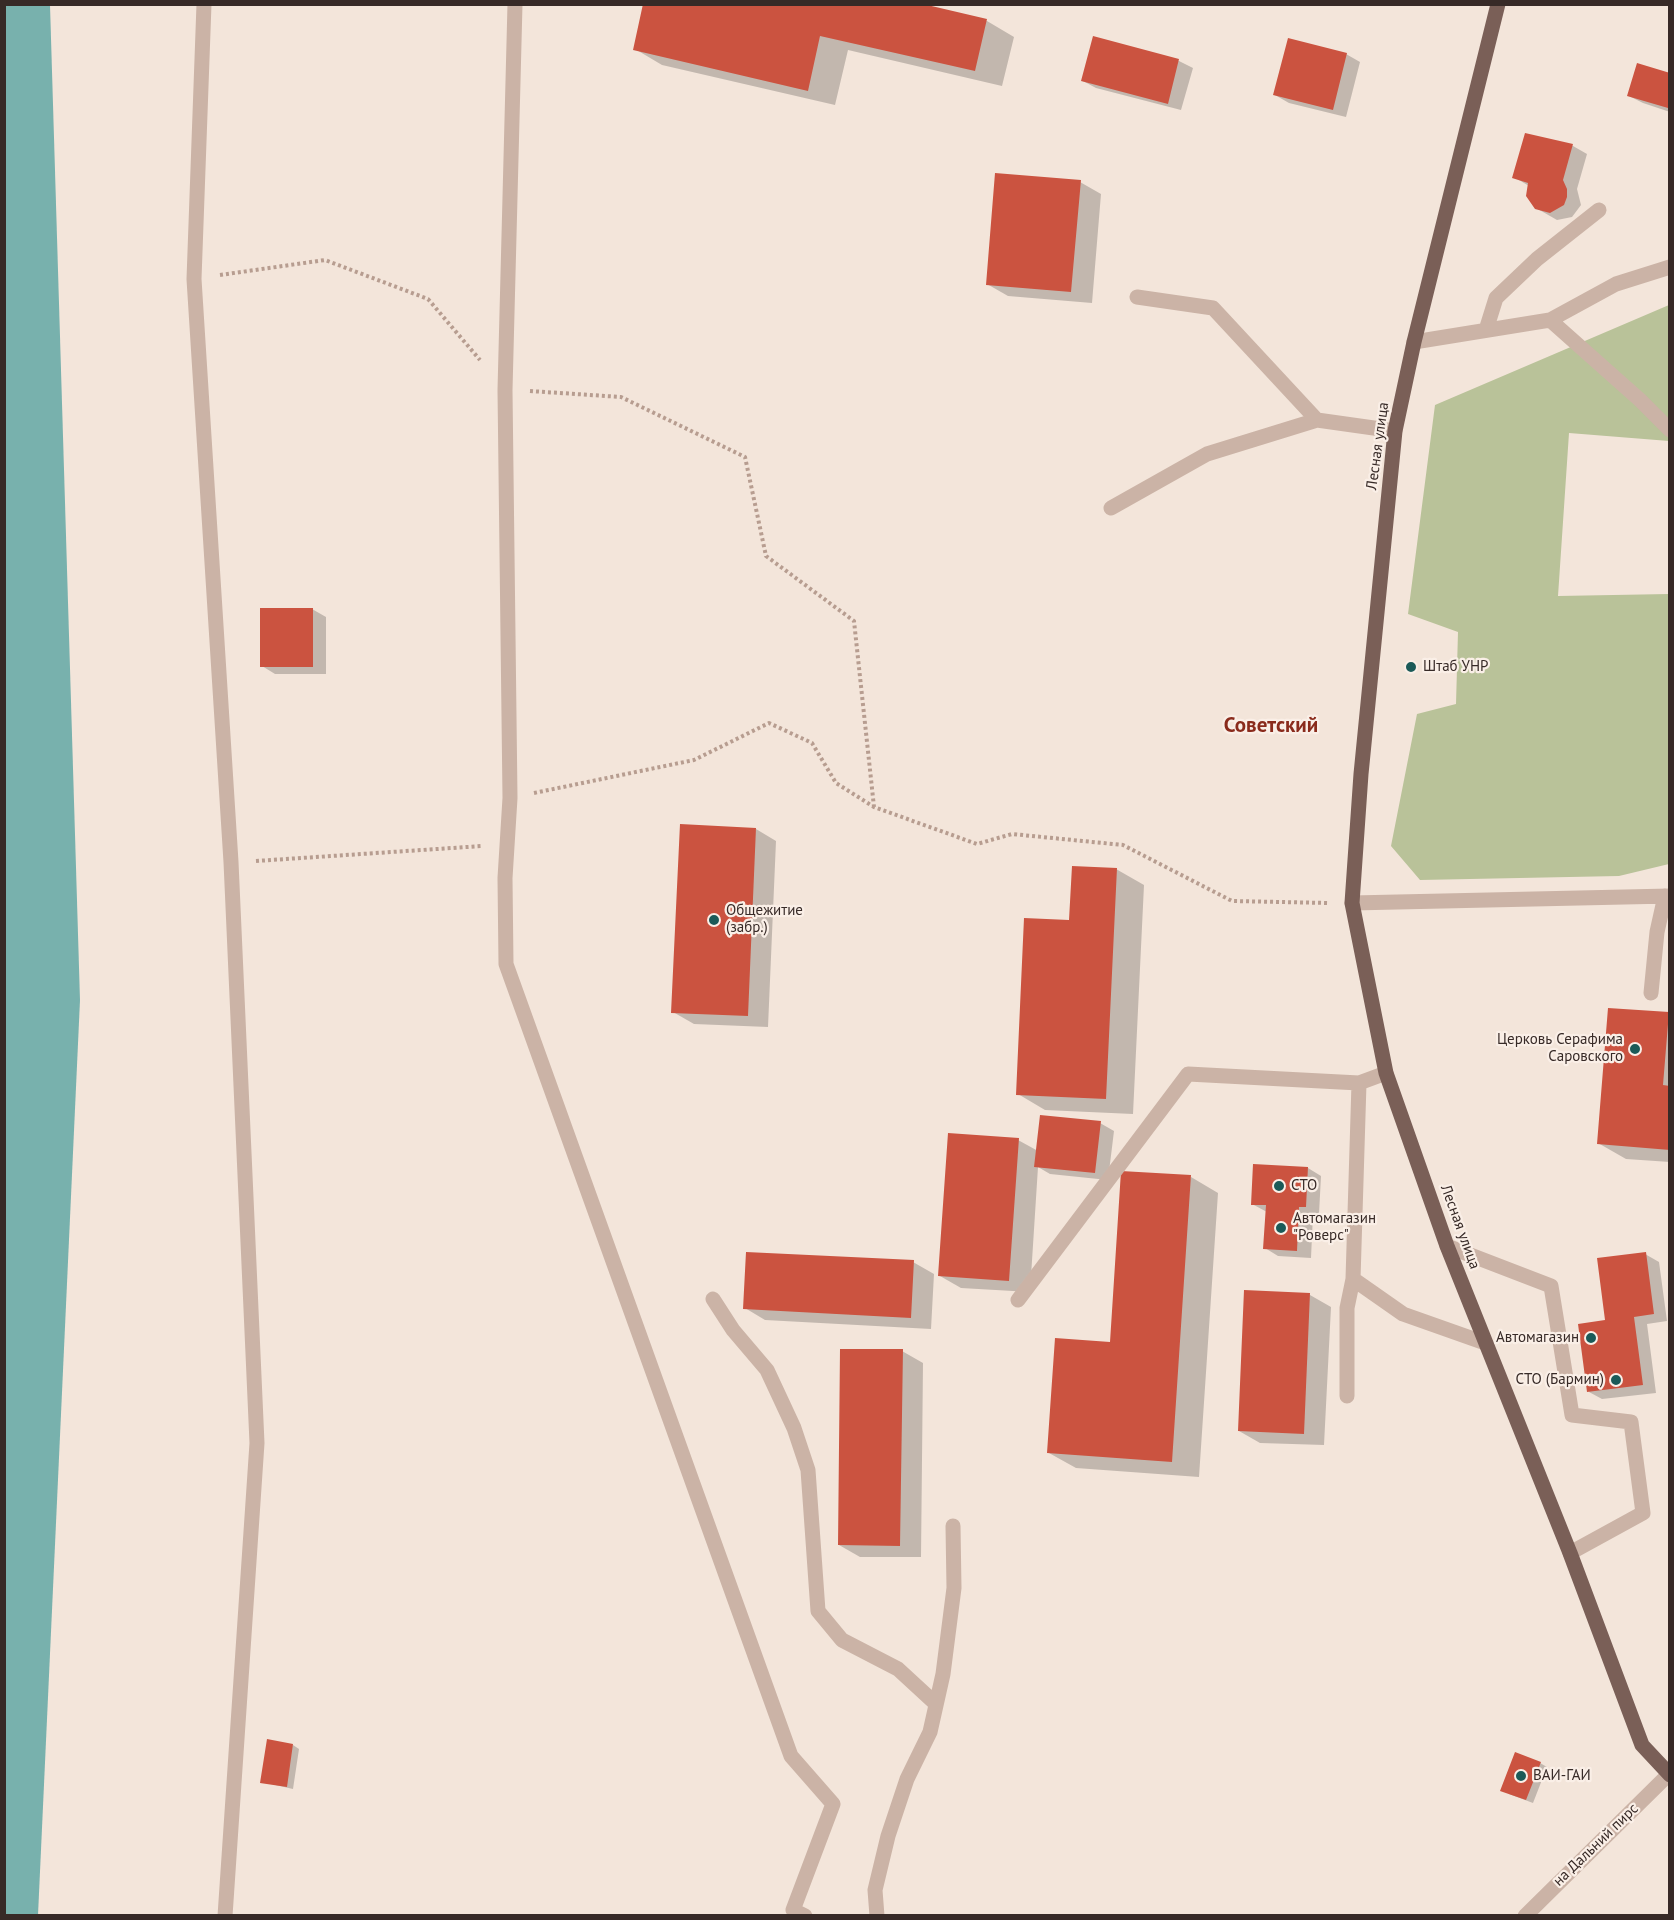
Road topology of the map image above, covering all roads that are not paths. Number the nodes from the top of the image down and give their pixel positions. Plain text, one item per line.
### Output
1 (204, 4) edge
2 (515, 4) edge
3 (1498, 4) edge
4 (1599, 210) dead end
5 (1670, 267) edge
6 (1137, 297) dead end
7 (1550, 320) junction
8 (1486, 330) junction
9 (1414, 342) junction
10 (1317, 420) junction
11 (1670, 430) edge
12 (1395, 431) junction
13 (1111, 508) dead end
14 (1667, 896) edge
15 (1352, 903) junction
16 (1651, 993) dead end
17 (1386, 1073) junction
18 (1359, 1083) junction
19 (1446, 1245) junction
20 (1353, 1280) junction
21 (712, 1299) dead end
22 (1018, 1300) dead end
23 (1485, 1342) junction
24 (1347, 1396) dead end
25 (953, 1526) dead end
26 (1570, 1553) junction
27 (936, 1704) junction
28 (1669, 1775) edge
29 (225, 1916) edge
30 (805, 1916) edge
31 (877, 1916) edge
32 (1525, 1916) edge

1 - 29 street
2 - 30 street
3 - 9 main road, Лесная улица
4 - 8 street
5 - 7 street
6 - 10 street
7 - 8 street
7 - 11 street
8 - 9 street
9 - 12 main road, Лесная улица
10 - 12 street
10 - 13 street
12 - 15 main road, Лесная улица
14 - 15 street
14 - 16 street
15 - 17 main road, Лесная улица
17 - 18 street
17 - 19 main road, Лесная улица
18 - 20 street
18 - 22 street
19 - 23 main road, Лесная улица
19 - 26 street
20 - 23 street
20 - 24 street
21 - 27 street
23 - 26 main road, Лесная улица
25 - 27 street
26 - 28 main road, Лесная улица
27 - 31 street
28 - 32 street, на Дальний пирс

